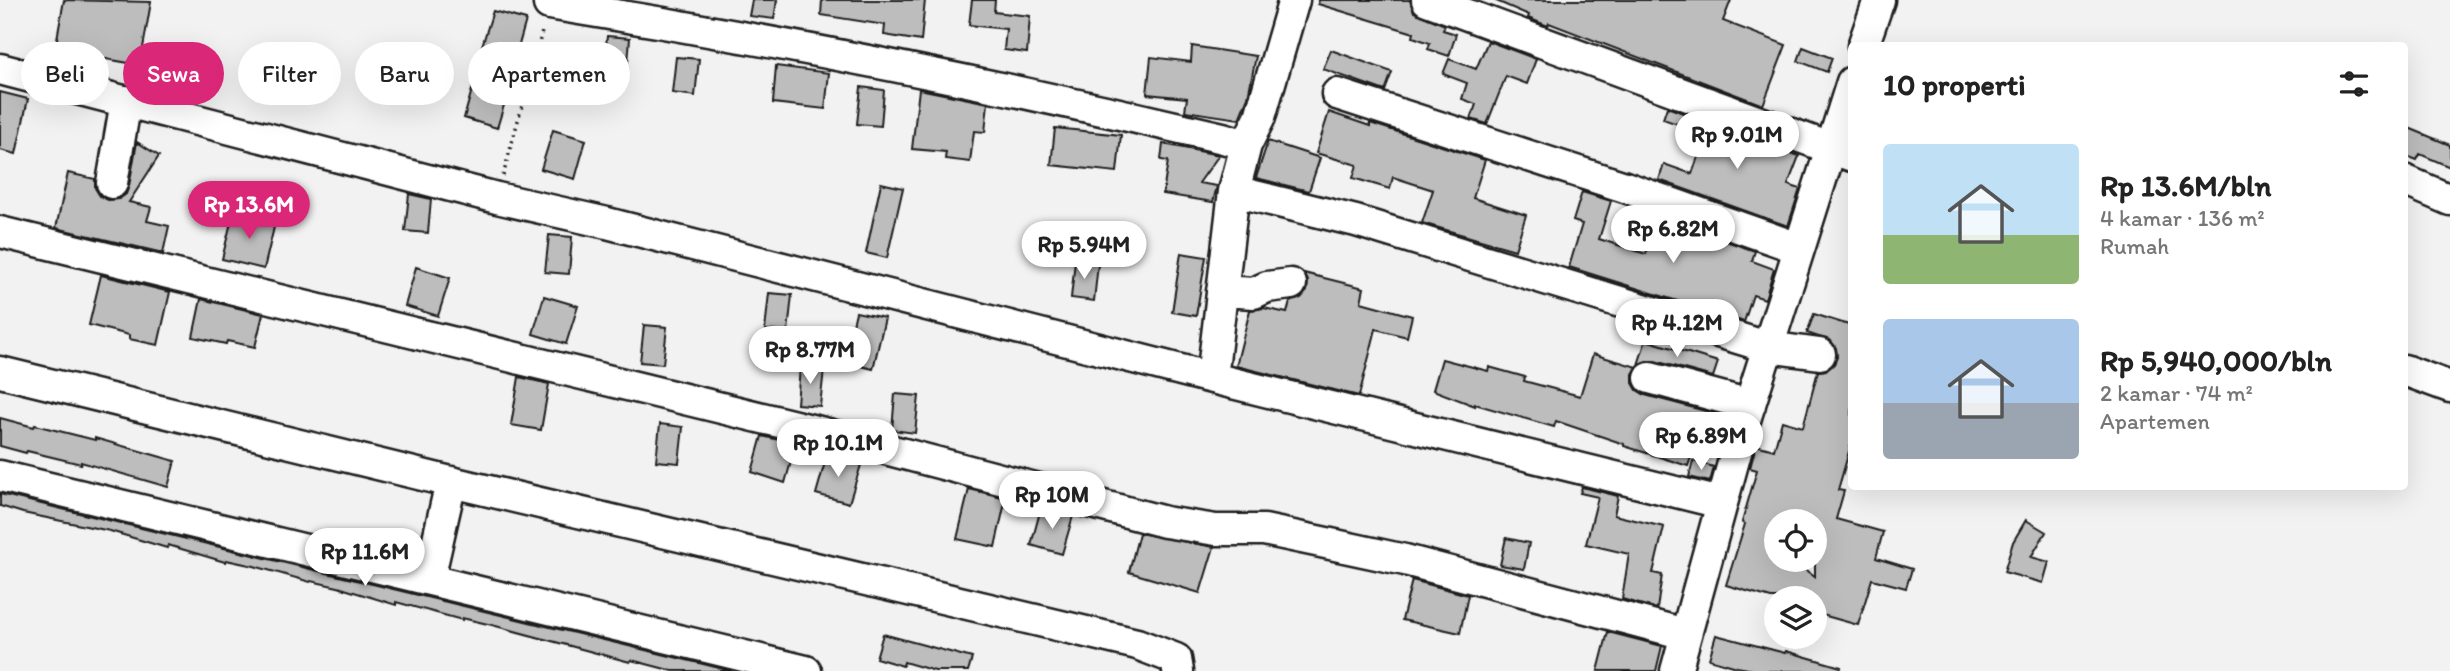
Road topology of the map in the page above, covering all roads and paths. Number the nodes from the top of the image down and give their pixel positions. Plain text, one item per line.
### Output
1 (1294, 0) edge
2 (1427, 0) edge
3 (1879, 0) edge
4 (550, 2) edge
5 (1865, 42) edge
6 (0, 69) edge
7 (1338, 94) dead end
8 (123, 100) edge
9 (125, 105) edge
10 (141, 105) edge
11 (1848, 107) edge
12 (1246, 145) junction
13 (1841, 152) edge
14 (2408, 182) edge
15 (112, 183) dead end
16 (1234, 191) junction
17 (497, 198) junction
18 (2450, 200) edge
19 (0, 232) edge
20 (1798, 248) junction
21 (1291, 284) dead end
22 (1222, 291) junction
23 (1767, 347) junction
24 (1820, 354) dead end
25 (2408, 371) edge
26 (0, 372) edge
27 (1212, 378) junction
28 (1650, 378) dead end
29 (2450, 387) edge
30 (1750, 405) junction
31 (0, 476) edge
32 (451, 482) junction
33 (1721, 503) junction
34 (429, 579) junction
35 (1685, 634) junction
36 (806, 671) edge
37 (1178, 671) edge
38 (1676, 671) edge

1 - 12 street
2 - 13 street
3 - 5 street
4 - 12 street
4 - 17 path
6 - 8 street
7 - 20 street
9 - 15 street
10 - 17 street
11 - 13 street
12 - 16 street
13 - 20 street
14 - 18 street
16 - 22 street
16 - 23 street
17 - 27 street
19 - 35 street
20 - 23 street
21 - 22 street
22 - 27 street
23 - 24 street
23 - 30 street
25 - 29 street
26 - 32 street
27 - 33 street
28 - 30 street
30 - 33 street
31 - 34 street
32 - 34 street
32 - 37 street
33 - 35 street
34 - 36 street
35 - 38 street

